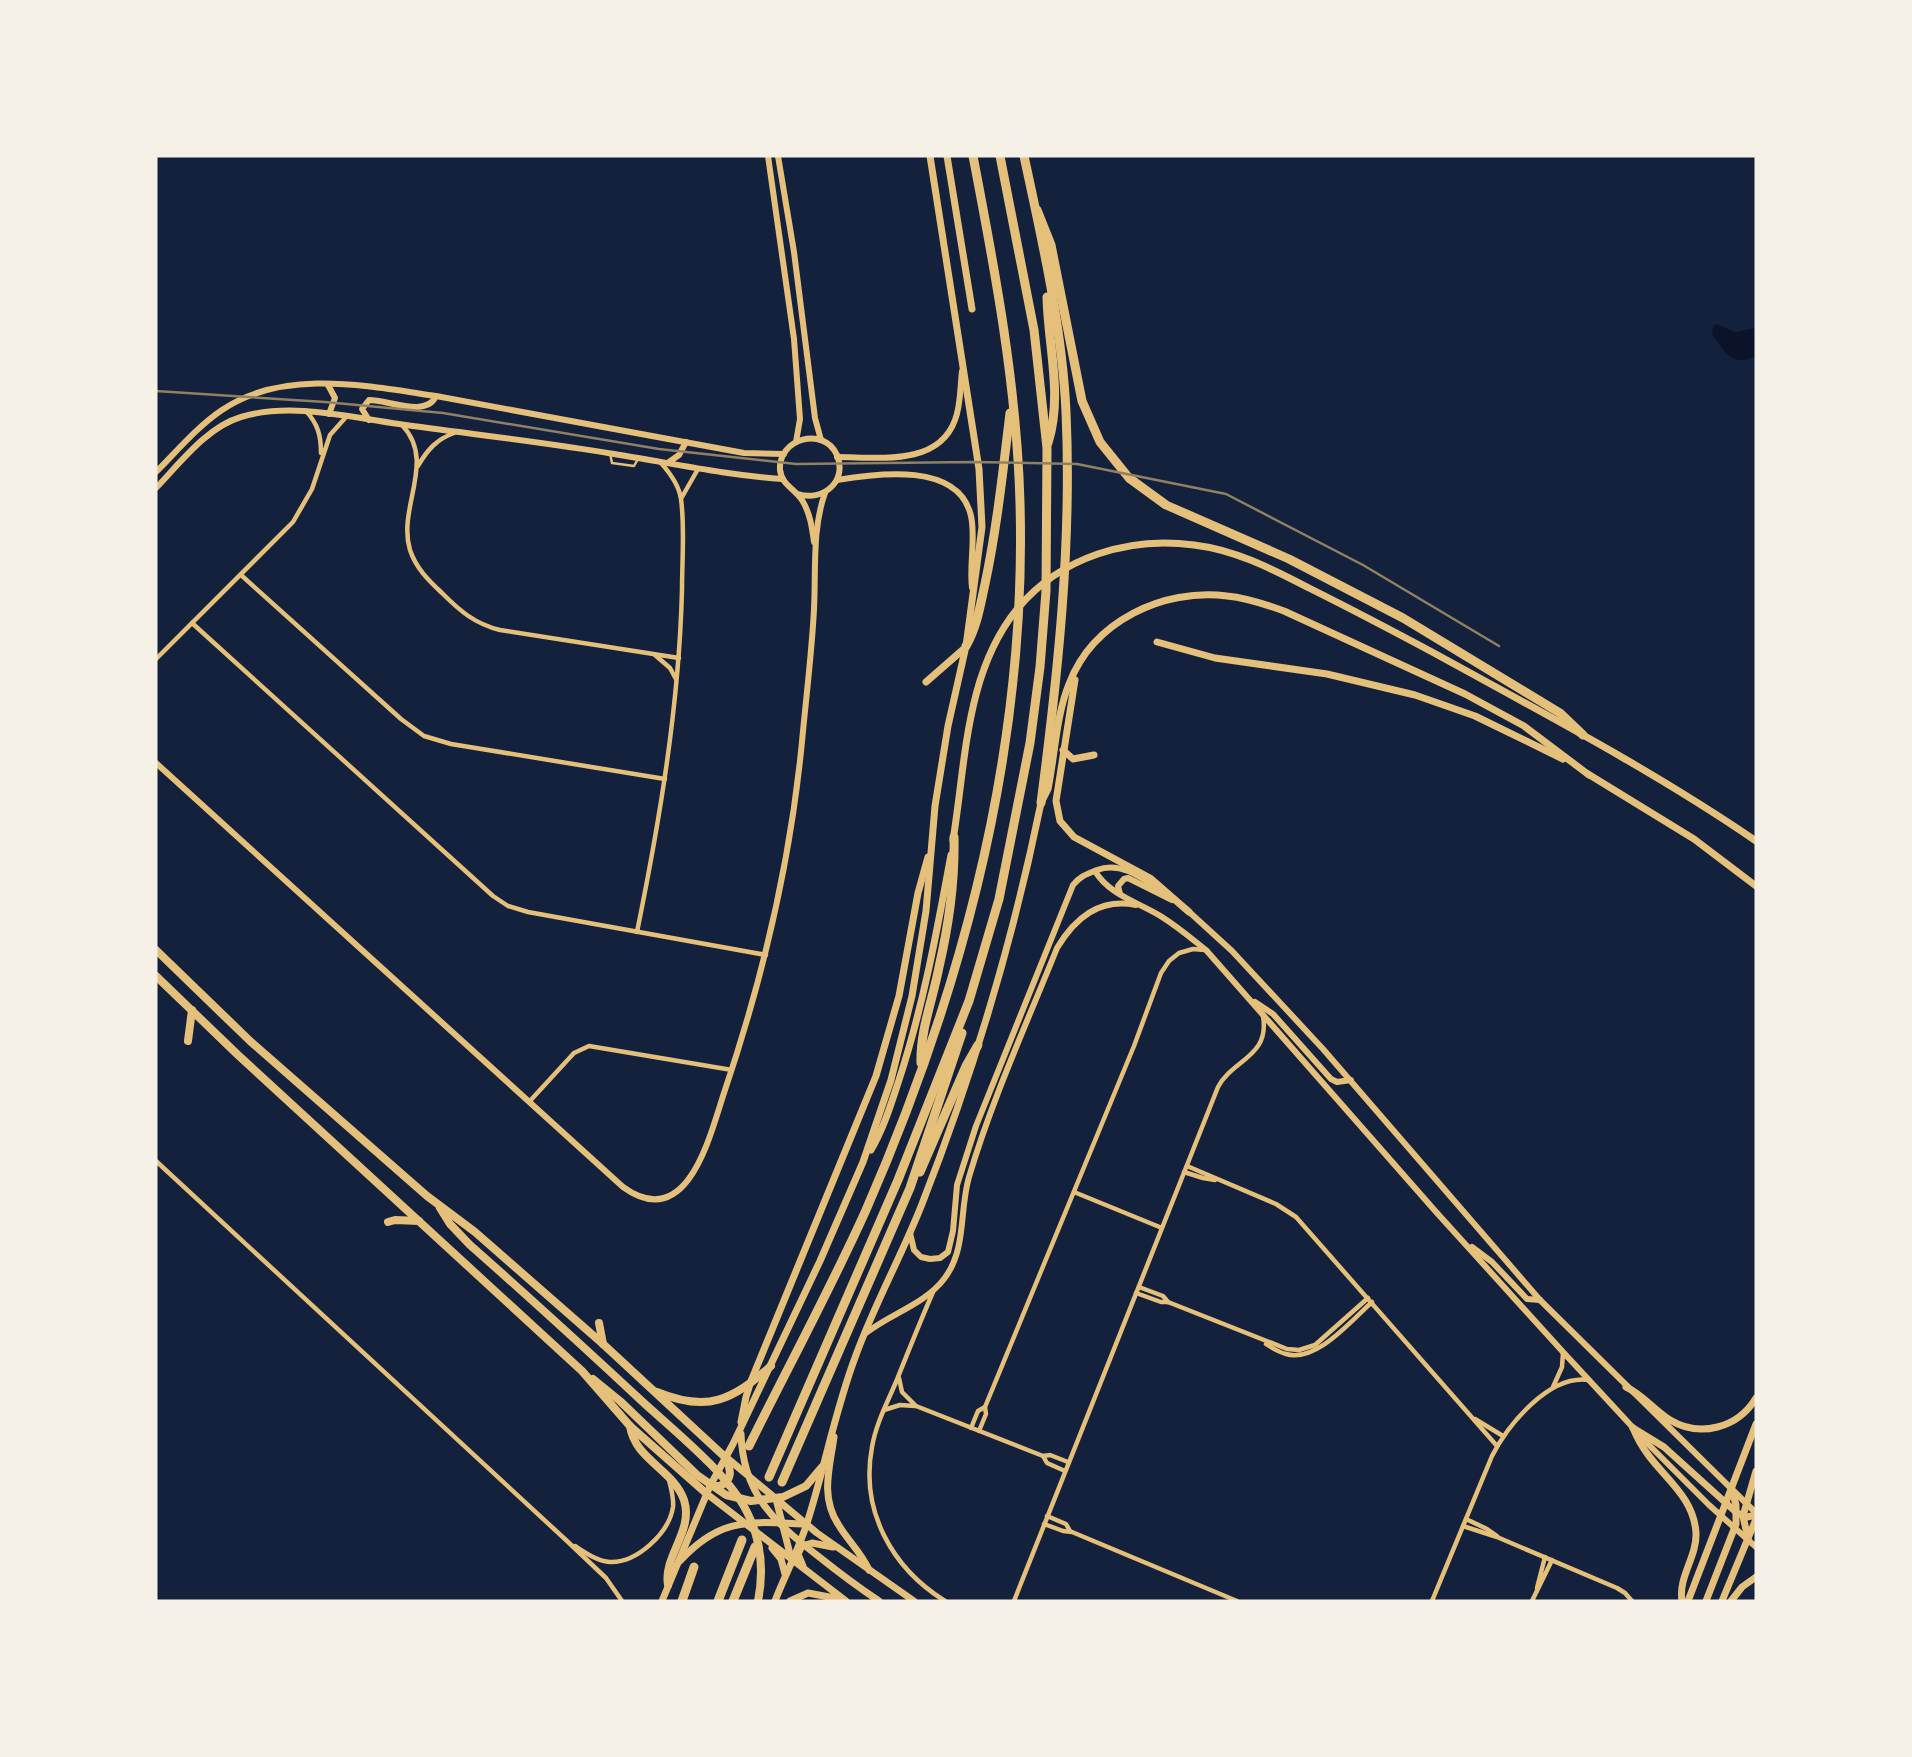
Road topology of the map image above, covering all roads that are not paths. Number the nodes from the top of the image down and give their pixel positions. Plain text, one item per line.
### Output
1 (768, 156) edge
2 (778, 156) edge
3 (930, 156) edge
4 (947, 156) edge
5 (973, 156) edge
6 (1000, 156) edge
7 (1024, 156) edge
8 (1037, 209) junction
9 (1048, 277) junction
10 (972, 309) dead end
11 (962, 369) junction
12 (328, 385) junction
13 (436, 396) junction
14 (1011, 397) junction
15 (306, 411) junction
16 (329, 414) junction
17 (346, 416) junction
18 (369, 420) junction
19 (401, 424) junction
20 (456, 432) junction
21 (821, 440) junction
22 (686, 442) junction
23 (796, 442) junction
24 (1047, 448) junction
25 (784, 454) junction
26 (837, 457) junction
27 (321, 458) junction
28 (664, 463) junction
29 (417, 467) junction
30 (698, 469) junction
31 (156, 472) edge
32 (782, 479) junction
33 (837, 480) junction
34 (156, 488) edge
35 (825, 493) junction
36 (797, 494) junction
37 (681, 498) junction
38 (816, 552) junction
39 (241, 575) junction
40 (974, 599) junction
41 (192, 623) junction
42 (1157, 642) dead end
43 (966, 646) junction
44 (654, 654) junction
45 (679, 658) junction
46 (156, 659) edge
47 (1080, 663) junction
48 (677, 679) junction
49 (926, 682) dead end
50 (1583, 734) junction
51 (1063, 750) junction
52 (1094, 755) dead end
53 (156, 763) edge
54 (1589, 775) junction
55 (665, 779) junction
56 (1041, 803) junction
57 (954, 837) junction
58 (1756, 841) edge
59 (931, 846) junction
60 (1095, 872) junction
61 (1756, 886) edge
62 (1120, 894) junction
63 (1180, 904) junction
64 (1145, 906) junction
65 (1189, 912) junction
66 (637, 932) junction
67 (156, 950) edge
68 (1206, 950) junction
69 (766, 955) junction
70 (156, 976) edge
71 (969, 1001) junction
72 (1253, 1001) junction
73 (191, 1010) junction
74 (1262, 1012) junction
75 (188, 1041) dead end
76 (978, 1045) junction
77 (732, 1070) junction
78 (922, 1070) junction
79 (1351, 1080) junction
80 (528, 1102) junction
81 (156, 1161) edge
82 (863, 1162) junction
83 (1187, 1166) junction
84 (1184, 1172) junction
85 (1216, 1180) junction
86 (910, 1188) junction
87 (1074, 1192) junction
88 (438, 1204) junction
89 (419, 1221) junction
90 (388, 1222) dead end
91 (1162, 1228) junction
92 (910, 1231) junction
93 (1464, 1242) junction
94 (1139, 1287) junction
95 (934, 1290) junction
96 (1136, 1293) junction
97 (1370, 1300) junction
98 (1540, 1300) junction
99 (1168, 1302) junction
100 (599, 1323) dead end
101 (864, 1334) junction
102 (603, 1344) junction
103 (1563, 1352) junction
104 (771, 1366) junction
105 (582, 1371) junction
106 (899, 1374) junction
107 (1589, 1381) junction
108 (1553, 1387) junction
109 (1626, 1387) junction
110 (652, 1390) junction
111 (1756, 1398) edge
112 (916, 1406) junction
113 (985, 1407) junction
114 (884, 1410) junction
115 (835, 1418) junction
116 (1474, 1419) junction
117 (1756, 1424) edge
118 (630, 1426) junction
119 (971, 1428) junction
120 (1633, 1428) junction
121 (979, 1431) junction
122 (1503, 1436) junction
123 (749, 1446) dead end
124 (1497, 1446) junction
125 (1043, 1456) junction
126 (726, 1458) junction
127 (1069, 1462) junction
128 (822, 1467) junction
129 (1065, 1471) junction
130 (1756, 1471) edge
131 (769, 1477) dead end
132 (669, 1479) junction
133 (782, 1482) dead end
134 (1732, 1489) junction
135 (708, 1490) junction
136 (775, 1499) junction
137 (1746, 1503) junction
138 (1727, 1504) junction
139 (1047, 1516) junction
140 (1722, 1516) junction
141 (1756, 1516) edge
142 (1466, 1519) junction
143 (1739, 1520) junction
144 (744, 1522) junction
145 (782, 1523) junction
146 (807, 1524) junction
147 (1044, 1524) junction
148 (1463, 1526) junction
149 (1754, 1528) edge
150 (721, 1530) junction
151 (1070, 1531) junction
152 (1497, 1537) junction
153 (1748, 1539) junction
154 (742, 1540) dead end
155 (567, 1541) junction
156 (755, 1546) dead end
157 (1756, 1546) edge
158 (837, 1548) junction
159 (1545, 1557) junction
160 (792, 1558) junction
161 (1552, 1560) junction
162 (676, 1566) junction
163 (694, 1567) dead end
164 (805, 1569) junction
165 (869, 1571) junction
166 (785, 1575) junction
167 (1756, 1577) edge
168 (667, 1585) junction
169 (1537, 1589) junction
170 (622, 1601) edge
171 (662, 1601) edge
172 (682, 1601) edge
173 (719, 1601) edge
174 (733, 1601) edge
175 (758, 1601) edge
176 (775, 1601) edge
177 (790, 1601) edge
178 (846, 1601) edge
179 (879, 1601) edge
180 (914, 1601) edge
181 (945, 1601) edge
182 (1014, 1601) edge
183 (1237, 1601) edge
184 (1432, 1601) edge
185 (1532, 1601) edge
186 (1632, 1601) edge
187 (1682, 1601) edge
188 (1688, 1601) edge
189 (1706, 1601) edge
190 (1722, 1601) edge
191 (1731, 1601) edge

1 - 23 street
2 - 21 street
3 - 11 main road
4 - 10 main road
5 - 14 highway
6 - 24 highway
7 - 8 highway
8 - 9 highway
8 - 50 highway
9 - 24 highway
9 - 56 highway
11 - 26 street
11 - 40 main road
12 - 13 street
12 - 16 street
12 - 31 street
13 - 18 street
13 - 22 street
14 - 43 highway
14 - 78 highway
15 - 16 street
15 - 27 street
15 - 34 street
16 - 17 street
17 - 18 street
17 - 27 street
18 - 19 street
19 - 20 street
19 - 29 street
20 - 28 street
20 - 29 street
21 - 23 street
21 - 26 street
22 - 25 street
22 - 28 street
23 - 25 street
24 - 71 highway
25 - 32 street
26 - 33 street
27 - 39 street
28 - 30 street
28 - 37 street
29 - 44 street
30 - 32 street
30 - 37 street
32 - 36 street
33 - 35 street
33 - 40 street
35 - 36 street
35 - 38 street
36 - 38 street
37 - 45 street
38 - 69 street
39 - 41 street
39 - 55 street
40 - 43 main road
41 - 46 street
41 - 66 street
42 - 54 main road
43 - 49 main road
43 - 59 main road
44 - 45 street
44 - 48 street
45 - 48 street
47 - 51 main road
47 - 54 main road
47 - 56 main road
48 - 55 street
50 - 57 main road
50 - 58 main road
51 - 52 main road
51 - 65 main road
53 - 80 street
54 - 61 main road
55 - 66 street
56 - 76 main road
57 - 78 highway
57 - 82 main road
59 - 82 main road
59 - 179 main road
60 - 62 street
60 - 63 street
60 - 92 street
62 - 63 street
62 - 64 street
63 - 65 street
64 - 68 street
64 - 95 street
65 - 79 street
66 - 69 street
67 - 88 highway
68 - 72 street
68 - 87 street
69 - 77 street
70 - 73 highway
71 - 86 highway
71 - 131 highway
72 - 74 street
72 - 79 street
73 - 75 highway
73 - 89 highway
74 - 83 street
74 - 93 street
76 - 86 highway
76 - 92 main road
77 - 80 street
77 - 80 street
78 - 123 highway
79 - 98 street
81 - 155 street
82 - 104 main road
83 - 84 street
83 - 85 street
84 - 85 street
84 - 91 street
85 - 97 street
86 - 133 highway
87 - 91 street
87 - 113 street
88 - 102 highway
88 - 175 highway
89 - 90 highway
89 - 105 highway
91 - 94 street
92 - 101 main road
93 - 98 street
93 - 103 street
94 - 96 street
94 - 99 street
95 - 101 street
95 - 106 street
96 - 99 street
96 - 127 street
97 - 99 street
97 - 116 street
98 - 109 street
100 - 102 highway
101 - 115 main road
102 - 110 highway
103 - 107 street
103 - 108 street
104 - 110 highway
104 - 126 main road
105 - 118 highway
105 - 135 highway
106 - 112 street
106 - 114 street
107 - 108 street
107 - 120 street
108 - 122 street
109 - 111 main road
109 - 134 street
110 - 126 highway
112 - 114 street
112 - 119 street
113 - 119 street
113 - 121 street
114 - 181 street
115 - 128 main road
115 - 165 main road
116 - 122 street
116 - 124 street
117 - 134 main road
118 - 132 highway
118 - 135 highway
119 - 121 street
120 - 138 main road
120 - 140 street
120 - 187 main road
121 - 125 street
122 - 124 street
124 - 142 street
125 - 127 street
125 - 129 street
126 - 135 highway
126 - 136 main road
127 - 129 street
128 - 136 highway
128 - 146 main road
129 - 139 street
130 - 137 main road
132 - 155 street
132 - 168 highway
134 - 137 street
134 - 138 main road
134 - 143 main road
135 - 136 highway
135 - 144 main road
135 - 162 main road
136 - 145 main road
136 - 146 main road
137 - 141 street
137 - 143 main road
138 - 140 main road
138 - 143 main road
139 - 147 street
139 - 151 street
140 - 143 main road
140 - 188 main road
141 - 143 main road
141 - 149 main road
142 - 148 street
142 - 152 street
143 - 149 main road
143 - 153 main road
143 - 189 main road
144 - 145 main road
144 - 150 main road
144 - 160 main road
145 - 146 main road
145 - 160 main road
146 - 158 main road
146 - 160 main road
147 - 151 street
147 - 182 street
148 - 152 street
148 - 184 street
149 - 153 main road
150 - 162 main road
150 - 166 main road
151 - 183 street
152 - 159 street
153 - 157 street
153 - 190 main road
154 - 173 highway
155 - 170 street
156 - 174 highway
158 - 164 main road
158 - 165 main road
159 - 161 street
159 - 169 street
160 - 164 main road
160 - 166 main road
161 - 169 street
161 - 186 street
162 - 168 main road
163 - 172 highway
164 - 178 main road
165 - 180 main road
166 - 176 main road
167 - 191 main road
168 - 171 main road
169 - 185 street
177 - 178 main road

